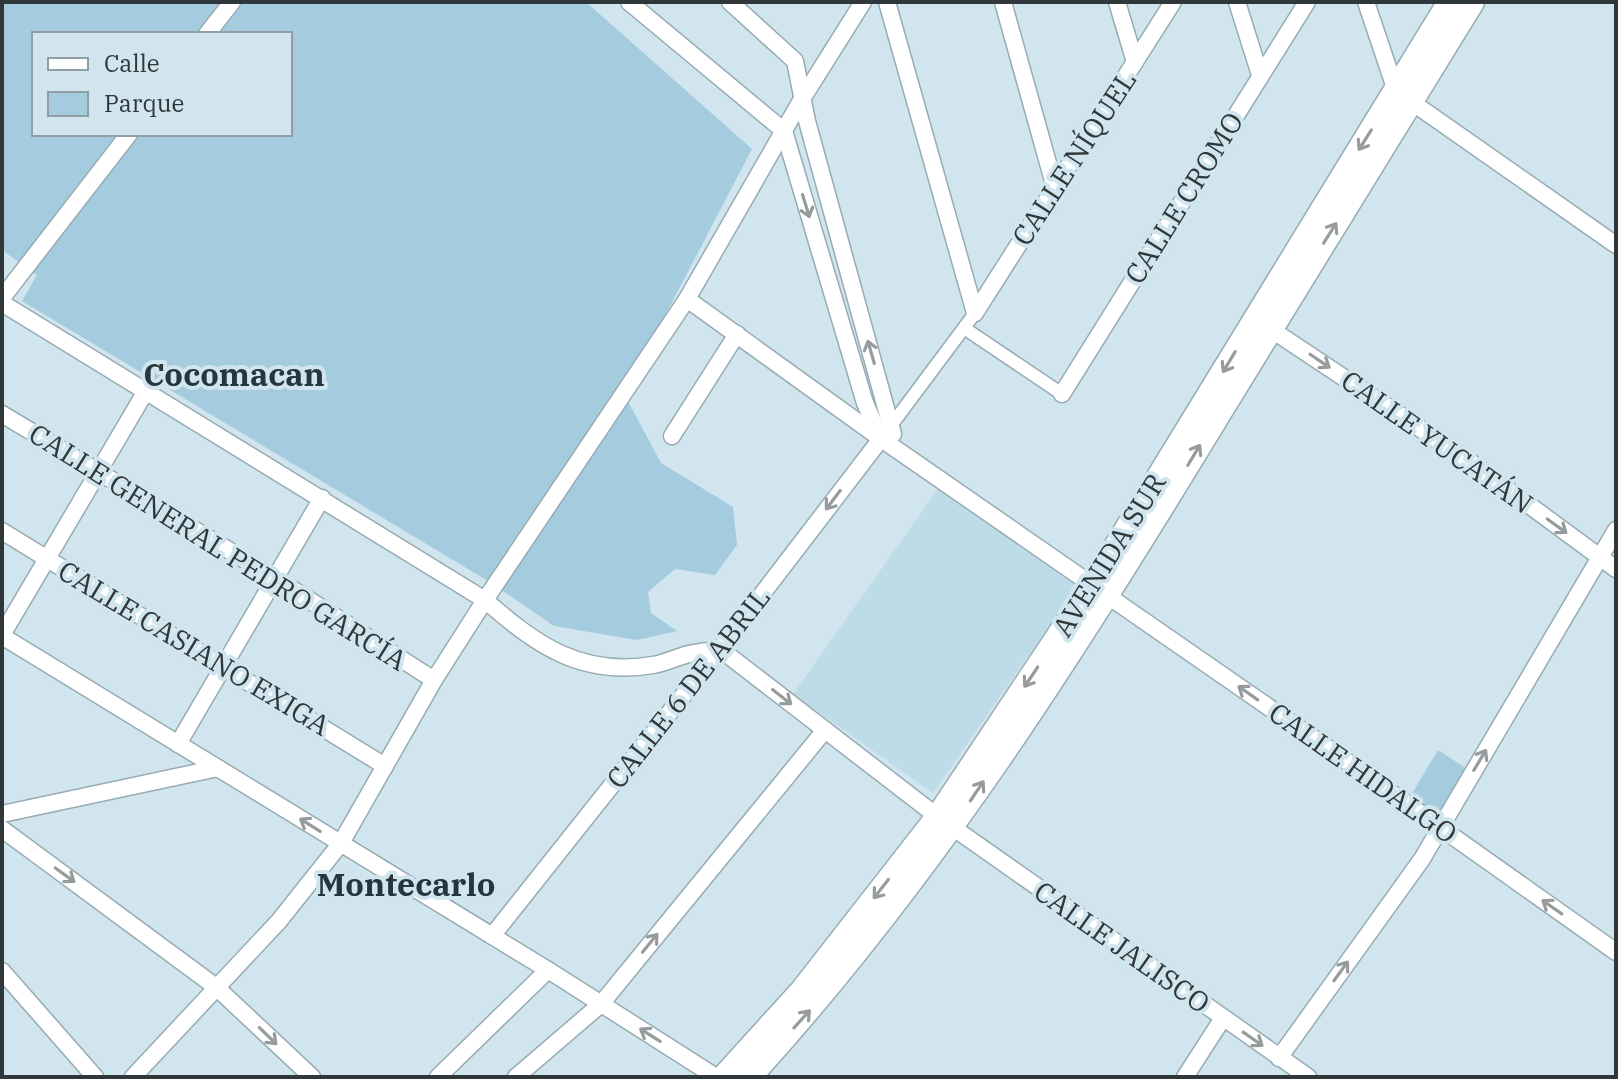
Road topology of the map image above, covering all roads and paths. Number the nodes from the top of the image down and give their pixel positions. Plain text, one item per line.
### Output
1 (232, 2) edge
2 (730, 2) edge
3 (863, 2) edge
4 (887, 2) edge
5 (1003, 2) edge
6 (1117, 2) edge
7 (1173, 2) edge
8 (1237, 2) edge
9 (1307, 2) edge
10 (1366, 2) edge
11 (1450, 2) edge
12 (1472, 2) edge
13 (637, 5) edge
14 (747, 8) edge
15 (209, 32) edge
16 (1135, 62) junction
17 (1260, 75) junction
18 (1404, 96) junction
19 (802, 99) junction
20 (784, 131) junction
21 (127, 136) edge
22 (1055, 188) junction
23 (1616, 245) edge
24 (687, 299) junction
25 (2, 301) edge
26 (975, 313) junction
27 (1263, 324) junction
28 (964, 328) junction
29 (737, 334) junction
30 (146, 391) junction
31 (1062, 394) joint
32 (865, 403) junction
33 (846, 412) junction
34 (2, 414) edge
35 (885, 433) junction
36 (672, 436) dead end
37 (98, 473) junction
38 (322, 498) junction
39 (1616, 530) edge
40 (2, 531) edge
41 (47, 558) junction
42 (1600, 558) junction
43 (1616, 569) edge
44 (275, 578) junction
45 (1100, 591) junction
46 (485, 600) junction
47 (2, 635) edge
48 (720, 649) junction
49 (224, 667) junction
50 (434, 680) junction
51 (825, 730) junction
52 (178, 744) junction
53 (385, 766) junction
54 (218, 768) junction
55 (2, 814) edge
56 (945, 822) junction
57 (1440, 827) junction
58 (2, 829) edge
59 (341, 843) junction
60 (492, 936) junction
61 (1616, 952) edge
62 (548, 970) junction
63 (2, 971) edge
64 (216, 987) junction
65 (601, 1004) junction
66 (1223, 1018) junction
67 (1279, 1058) junction
68 (307, 1076) edge
69 (95, 1077) edge
70 (133, 1077) edge
71 (438, 1077) edge
72 (516, 1077) edge
73 (716, 1077) edge
74 (724, 1077) edge
75 (749, 1077) edge
76 (1185, 1077) edge
77 (1308, 1077) edge

1 - 15 street
2 - 14 street
3 - 19 street
4 - 26 street
5 - 22 street
6 - 16 street
7 - 16 street, CALLE NÍQUEL
8 - 17 street
9 - 17 street, CALLE CROMO
10 - 18 street
11 - 18 main road, AVENIDA SUR
12 - 18 main road, AVENIDA SUR
13 - 20 street
14 - 19 street
16 - 22 street, CALLE NÍQUEL
17 - 31 street, CALLE CROMO
18 - 23 street
18 - 27 main road, AVENIDA SUR
19 - 20 street
35 -> 19 street
20 - 24 street
20 -> 32 street
21 - 25 street
22 - 26 street, CALLE NÍQUEL
24 - 29 street, CALLE HIDALGO
24 - 46 street
25 - 30 street
26 - 28 street
27 -> 42 street, CALLE YUCATÁN
27 - 45 main road, AVENIDA SUR
28 - 31 street
28 - 35 street
29 - 33 street, CALLE HIDALGO
29 - 36 street
30 - 37 street
30 - 38 street
32 - 33 street
32 - 35 street
33 - 35 street, CALLE HIDALGO
34 - 37 street, CALLE GENERAL PEDRO GARCÍA
35 - 45 street, CALLE HIDALGO
35 -> 48 street, CALLE 6 DE ABRIL
37 - 41 street
37 - 44 street, CALLE GENERAL PEDRO GARCÍA
38 - 44 street
38 - 46 street
39 - 42 street
40 - 41 street, CALLE CASIANO EXIGA
41 - 47 street
41 - 49 street, CALLE CASIANO EXIGA
42 - 43 street, CALLE YUCATÁN
57 -> 42 street
44 - 49 street
44 - 50 street, CALLE GENERAL PEDRO GARCÍA
45 - 56 main road, AVENIDA SUR
57 -> 45 street, CALLE HIDALGO
46 - 48 street
46 - 50 street
47 - 52 street
48 -> 51 street, CALLE JALISCO
48 - 60 street, CALLE 6 DE ABRIL
49 - 52 street
49 - 53 street, CALLE CASIANO EXIGA
50 - 53 street
51 - 56 street, CALLE JALISCO
65 -> 51 street
52 - 54 street
53 - 59 street
54 - 55 street
59 -> 54 street
56 - 66 street, CALLE JALISCO
56 -> 74 main road, AVENIDA SUR
75 -> 56 main road, AVENIDA SUR
61 -> 57 street, CALLE HIDALGO
67 -> 57 street
58 -> 64 street
59 - 60 street
59 - 64 street
60 - 62 street
62 - 65 street
62 - 71 street
63 - 69 street
64 -> 68 street
64 - 70 street
65 - 72 street
73 -> 65 street
66 -> 67 street, CALLE JALISCO
66 - 76 street
67 - 77 street, CALLE JALISCO

